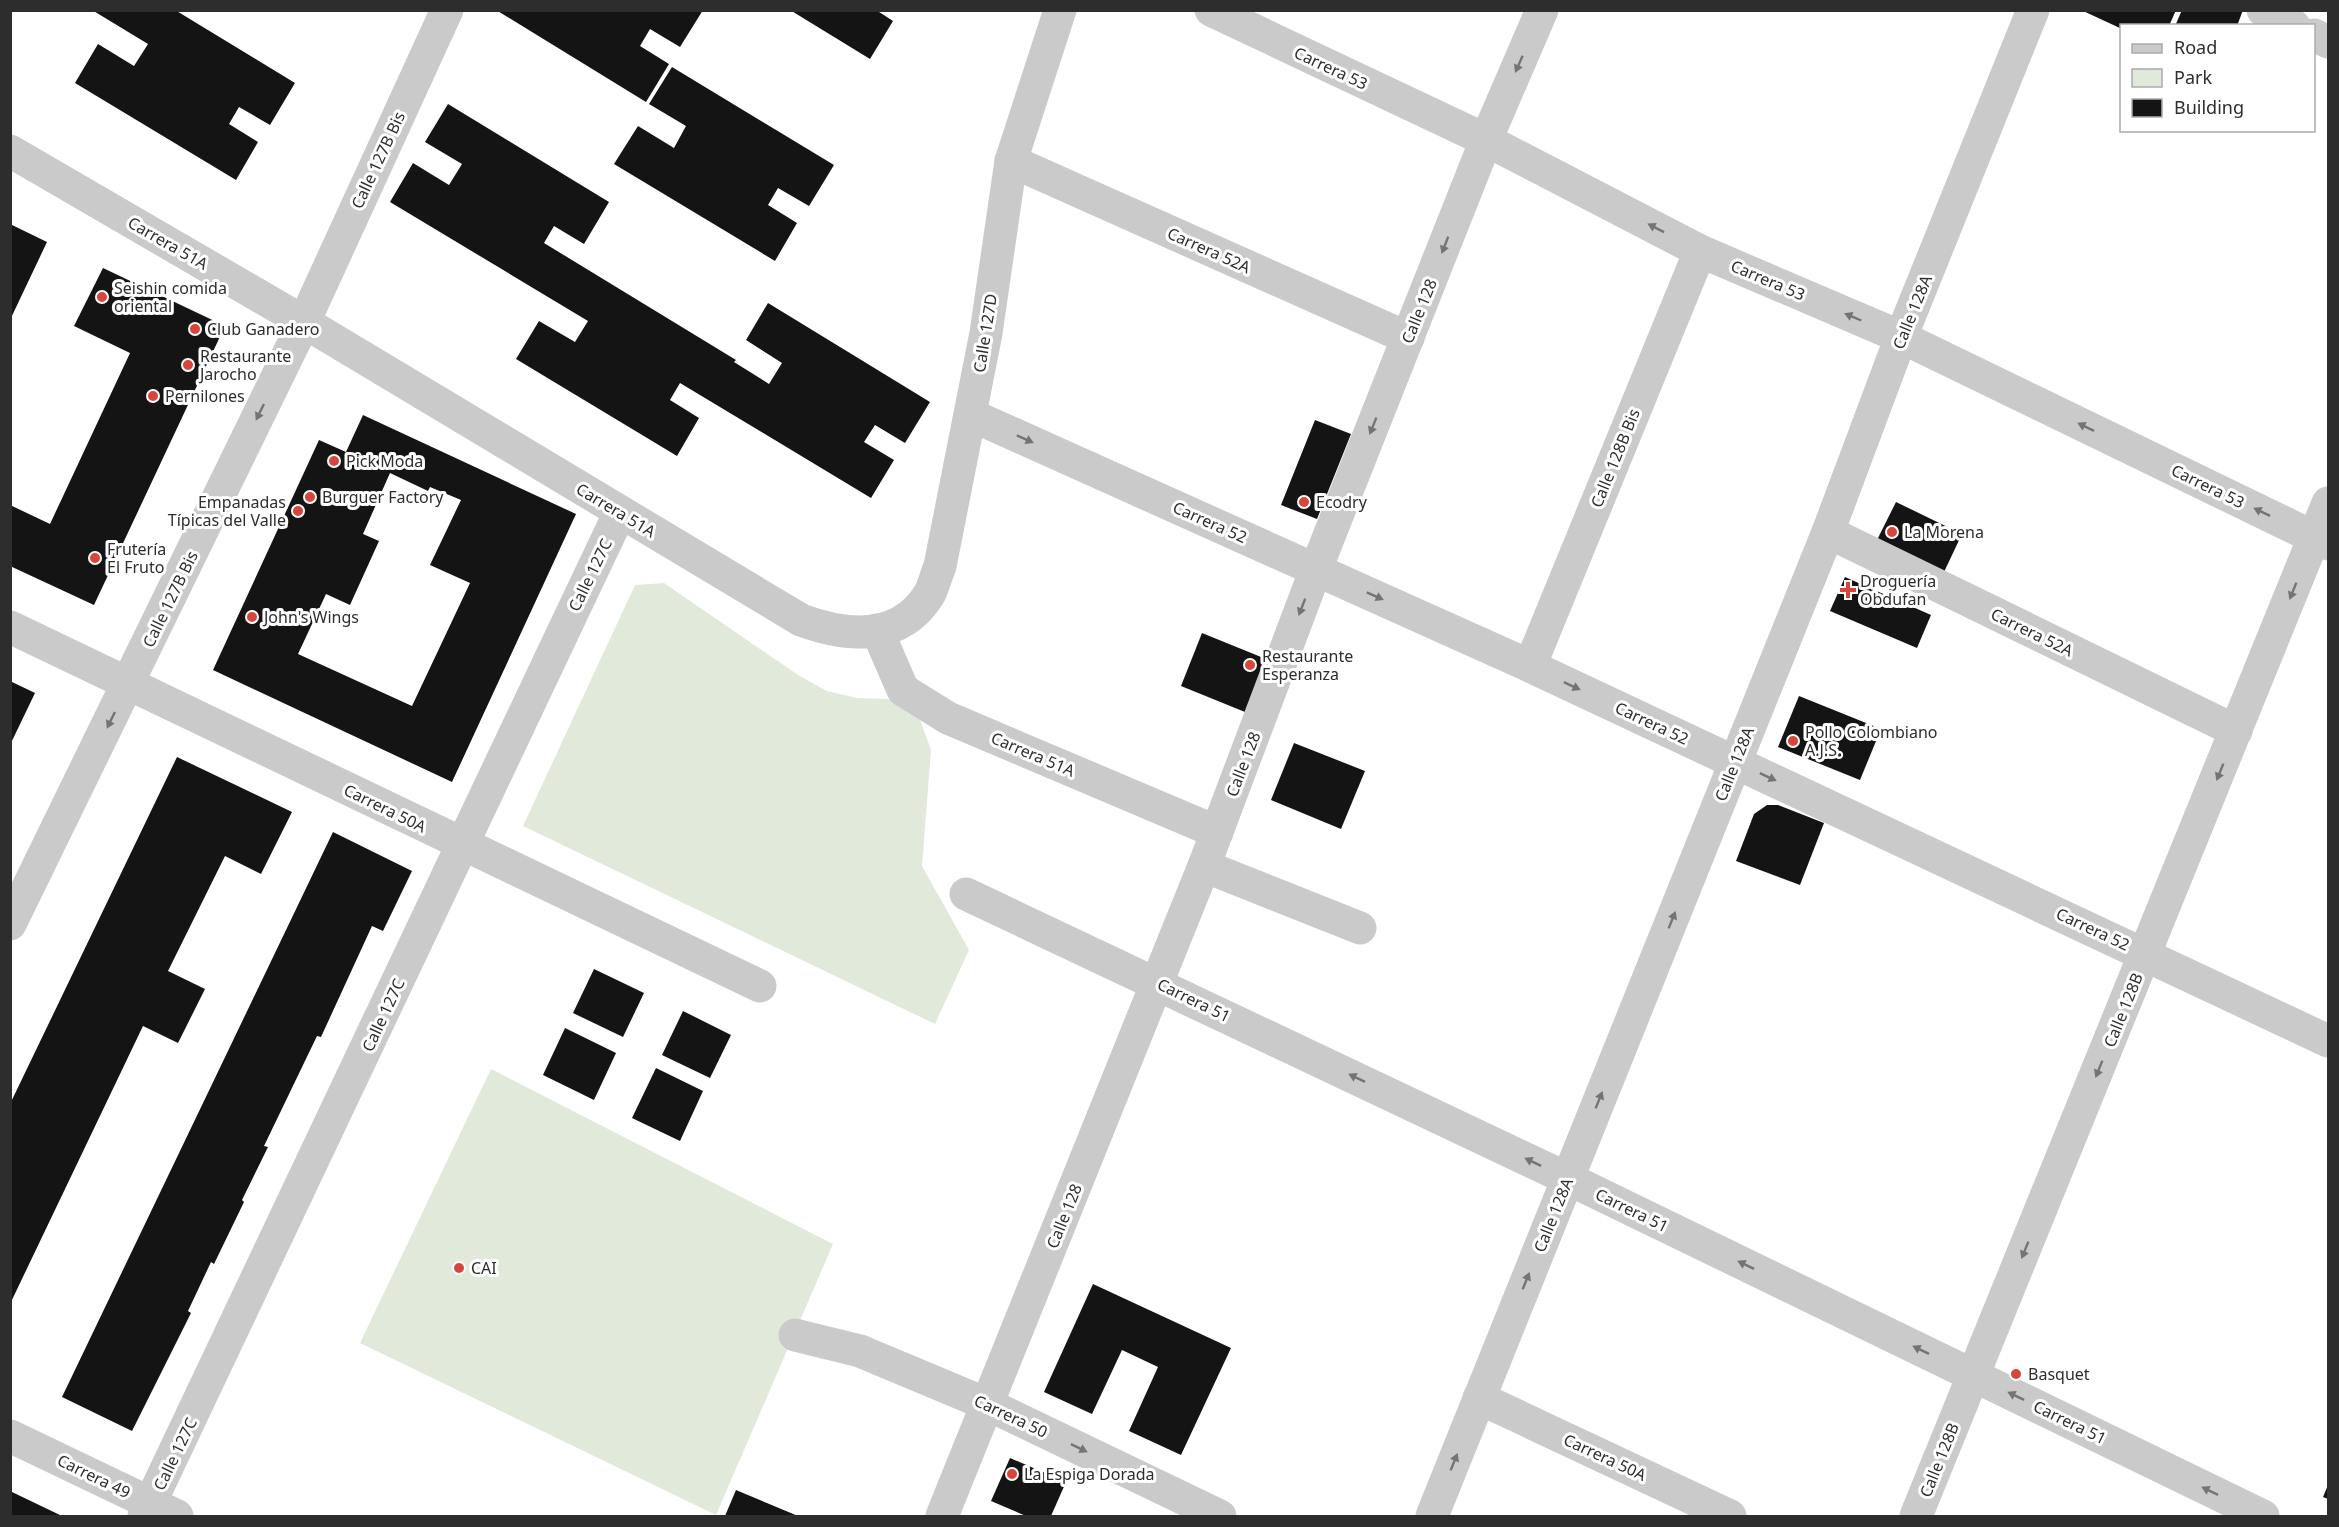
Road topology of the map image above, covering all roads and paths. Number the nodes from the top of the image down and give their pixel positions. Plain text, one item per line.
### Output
1 (447, 10) edge
2 (1060, 10) edge
3 (1211, 10) edge
4 (1542, 10) edge
5 (2033, 10) edge
6 (2263, 10) edge
7 (2290, 24) edge
8 (1486, 140) junction
9 (10, 151) edge
10 (1011, 162) junction
11 (1700, 251) junction
12 (304, 322) junction
13 (1408, 338) junction
14 (1901, 338) junction
15 (971, 416) junction
16 (2328, 503) edge
17 (620, 513) junction
18 (1828, 532) junction
19 (2322, 540) edge
20 (1316, 569) junction
21 (10, 627) edge
22 (877, 630) junction
23 (1530, 666) junction
24 (128, 685) junction
25 (2236, 731) junction
26 (1735, 762) junction
27 (1217, 832) junction
28 (462, 844) junction
29 (1204, 866) junction
30 (966, 894) dead end
31 (10, 924) edge
32 (1360, 928) dead end
33 (2146, 953) junction
34 (1158, 982) junction
35 (760, 986) dead end
36 (2328, 1041) edge
37 (1568, 1179) junction
38 (795, 1335) dead end
39 (1974, 1375) junction
40 (1479, 1398) junction
41 (988, 1405) junction
42 (10, 1436) edge
43 (157, 1512) edge
44 (942, 1516) edge
45 (1220, 1516) edge
46 (1432, 1516) edge
47 (1730, 1516) edge
48 (1916, 1516) edge
49 (2263, 1516) edge

1 - 12 street, Calle 127B Bis
2 - 10 street, Calle 127D
3 - 8 street, Carrera 53
4 -> 8 street, Calle 128
5 - 14 street, Calle 128A
6 - 7 street
11 -> 8 street, Carrera 53
8 -> 13 street, Calle 128
9 - 12 street, Carrera 51A
10 - 13 street, Carrera 52A
10 - 15 street, Calle 127D
14 -> 11 street, Carrera 53
11 - 23 street, Calle 128B Bis
12 - 17 street, Carrera 51A
12 -> 24 street, Calle 127B Bis
13 -> 20 street, Calle 128
14 - 18 street, Calle 128A
19 -> 14 street, Carrera 53
15 -> 20 street, Carrera 52
15 - 22 street, Calle 127D
16 - 19 street, Calle 128B
17 - 22 street, Carrera 51A
17 - 28 street, Calle 127C
18 - 25 street, Carrera 52A
18 - 26 street, Calle 128A
19 -> 25 street, Calle 128B
20 -> 23 street, Carrera 52
20 -> 27 street, Calle 128
21 - 24 street, Carrera 50A
22 - 27 street, Carrera 51A
23 -> 26 street, Carrera 52
24 - 28 street, Carrera 50A
24 -> 31 street, Calle 127B Bis
25 -> 33 street, Calle 128B
26 -> 33 street, Carrera 52
37 -> 26 street, Calle 128A
27 - 29 street, Calle 128
28 - 35 street, Carrera 50A
28 - 43 street, Calle 127C
29 - 32 street
29 - 34 street, Calle 128
30 - 34 street, Carrera 51
33 - 36 street, Carrera 52
33 -> 39 street, Calle 128B
37 -> 34 street, Carrera 51
34 - 41 street, Calle 128
39 -> 37 street, Carrera 51
40 -> 37 street, Calle 128A
38 - 41 street, Carrera 50
39 - 48 street, Calle 128B
49 -> 39 street, Carrera 51
46 -> 40 street, Calle 128A
40 - 47 street, Carrera 50A
41 - 44 street, Calle 128
41 -> 45 street, Carrera 50
42 - 43 street, Carrera 49

